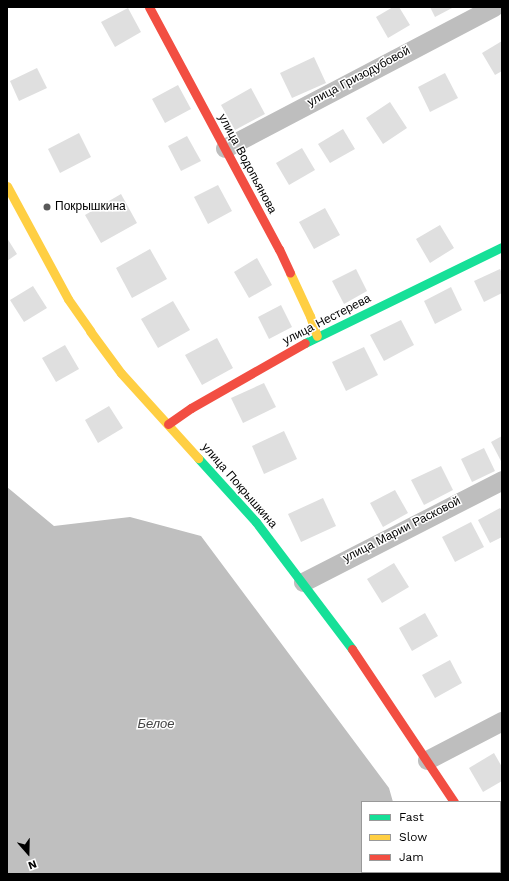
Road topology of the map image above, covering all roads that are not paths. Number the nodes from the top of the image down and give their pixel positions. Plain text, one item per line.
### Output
1 (149, 7) edge
2 (493, 7) edge
3 (225, 148) junction
4 (7, 186) edge
5 (502, 247) edge
6 (317, 336) junction
7 (168, 424) junction
8 (502, 480) edge
9 (303, 582) junction
10 (502, 722) edge
11 (427, 760) junction
12 (453, 801) edge

1 - 3 street, улица Водопьянова
2 - 3 street, улица Гризодубовой
3 - 6 street, улица Водопьянова
4 - 7 street, улица Покрышкина
5 - 6 street, улица Нестерева
6 - 7 street, улица Нестерева
7 - 9 street, улица Покрышкина
8 - 9 street, улица Марии Расковой
9 - 11 street, улица Покрышкина
10 - 11 street
11 - 12 street, улица Покрышкина

